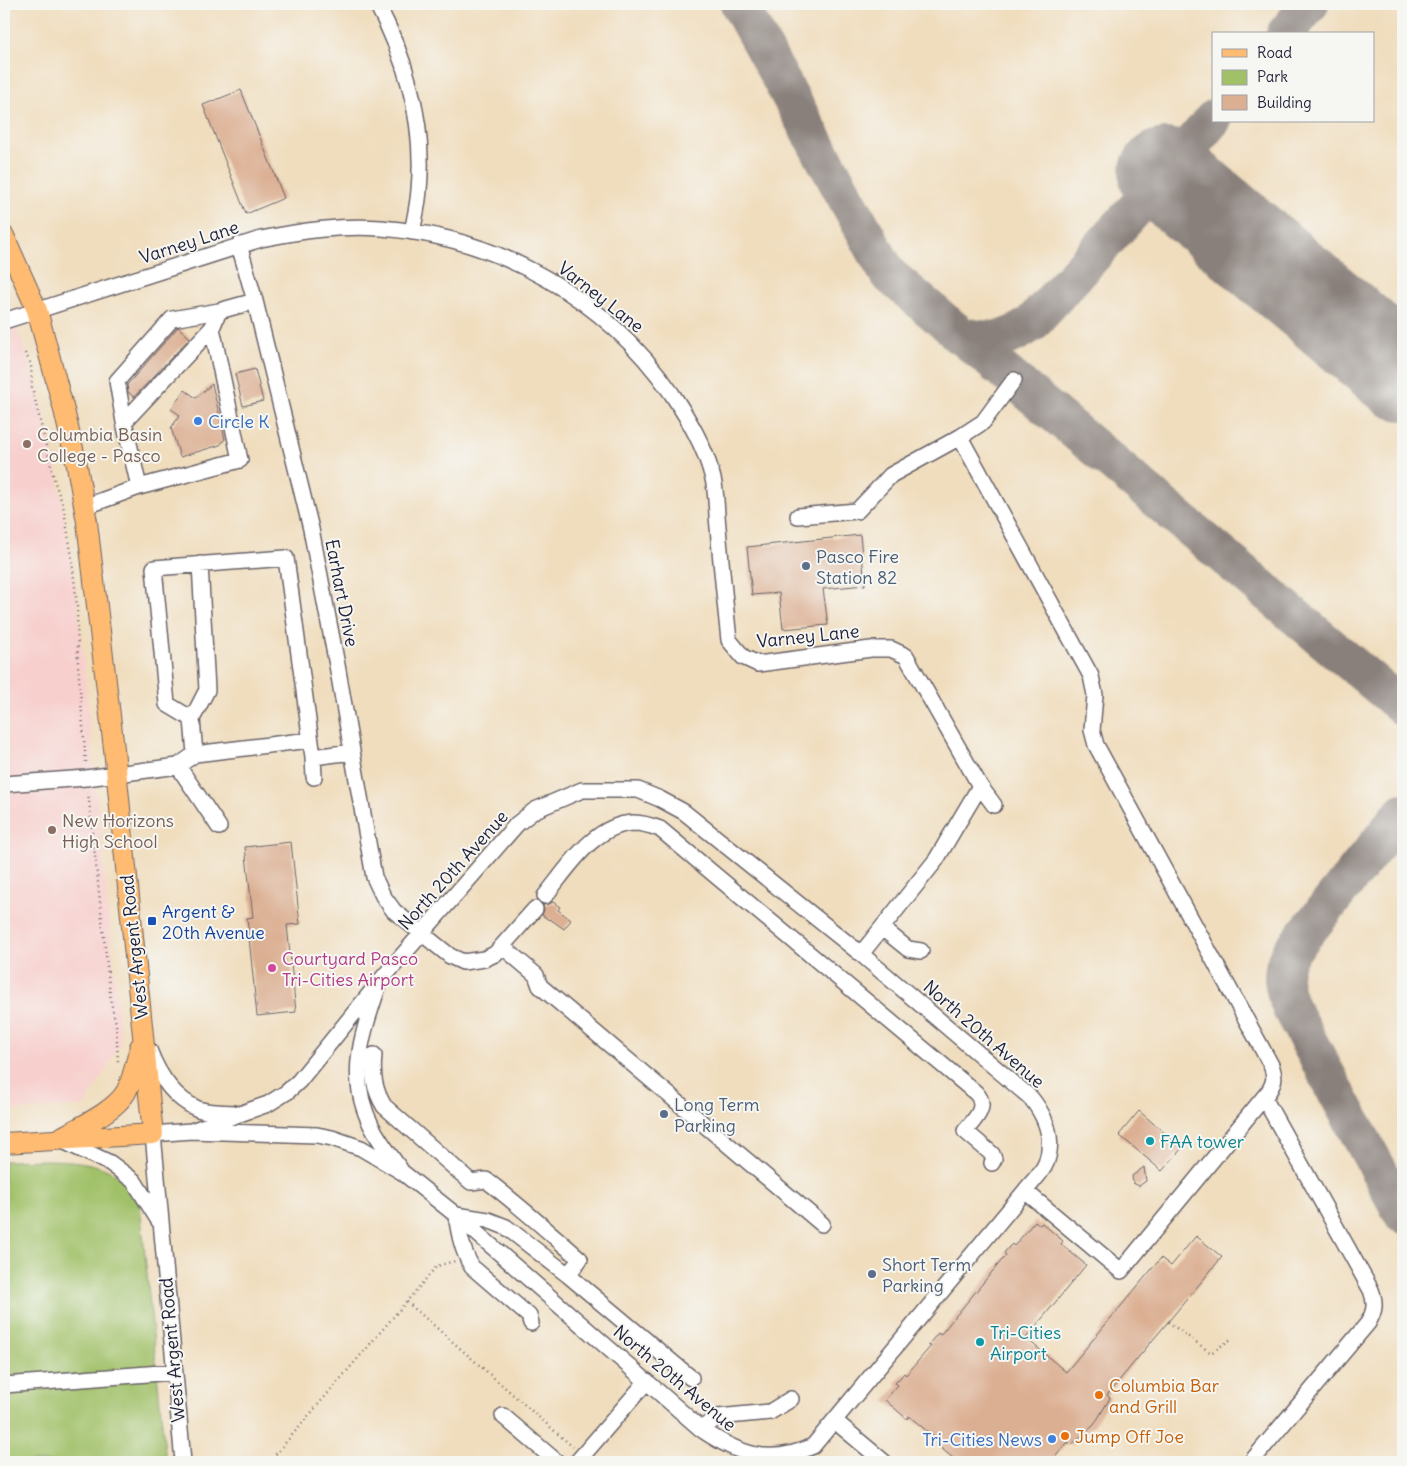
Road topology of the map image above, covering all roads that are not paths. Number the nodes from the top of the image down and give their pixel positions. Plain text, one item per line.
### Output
1 (378, 4) edge
2 (412, 232) junction
3 (4, 236) edge
4 (239, 245) junction
5 (255, 301) junction
6 (37, 310) junction
7 (219, 310) junction
8 (4, 321) edge
9 (212, 328) junction
10 (1014, 380) dead end
11 (124, 422) junction
12 (960, 437) junction
13 (139, 487) junction
14 (84, 507) junction
15 (798, 516) dead end
16 (200, 564) junction
17 (192, 718) junction
18 (310, 740) junction
19 (352, 752) junction
20 (195, 754) junction
21 (313, 757) junction
22 (178, 766) junction
23 (116, 775) junction
24 (314, 777) dead end
25 (4, 784) edge
26 (980, 786) junction
27 (994, 805) dead end
28 (219, 827) dead end
29 (545, 896) dead end
30 (535, 909) dead end
31 (421, 934) junction
32 (503, 947) junction
33 (861, 954) junction
34 (381, 980) junction
35 (143, 1036) junction
36 (374, 1055) dead end
37 (1264, 1098) junction
38 (240, 1113) junction
39 (192, 1132) junction
40 (153, 1134) junction
41 (59, 1139) junction
42 (4, 1143) edge
43 (992, 1163) dead end
44 (402, 1172) junction
45 (1025, 1191) junction
46 (456, 1215) junction
47 (161, 1223) junction
48 (822, 1224) dead end
49 (568, 1274) junction
50 (531, 1323) dead end
51 (174, 1372) junction
52 (691, 1378) dead end
53 (647, 1381) junction
54 (4, 1385) edge
55 (792, 1399) dead end
56 (503, 1416) dead end
57 (835, 1420) junction
58 (701, 1429) junction
59 (576, 1456) edge
60 (183, 1462) edge
61 (557, 1462) edge
62 (884, 1462) edge
63 (1251, 1462) edge

1 - 2 street
2 - 4 street, Varney Lane
2 - 26 street, Varney Lane
3 - 6 main road, West Argent Road
4 - 5 street, Earhart Drive
4 - 6 street, Varney Lane
5 - 7 street
5 - 19 street, Earhart Drive
6 - 8 street, Varney Lane
6 - 14 main road, West Argent Road
7 - 9 street
7 - 11 street
9 - 11 street
9 - 13 street
10 - 12 street
11 - 13 street
12 - 15 street
12 - 37 street
13 - 14 street
14 - 23 main road, West Argent Road
16 - 17 street
16 - 17 street
16 - 18 street
17 - 20 street
18 - 20 street
18 - 21 street
19 - 21 street
19 - 31 street, Earhart Drive
20 - 22 street
21 - 24 street
22 - 23 street
22 - 28 street
23 - 25 street
23 - 35 main road, West Argent Road
26 - 27 street, Varney Lane
26 - 33 street
29 - 43 street
30 - 32 street, Earhart Drive
31 - 32 street, Earhart Drive
31 - 33 street, North 20th Avenue
31 - 34 street, North 20th Avenue
32 - 48 street
33 - 45 street, North 20th Avenue
34 - 38 street, North 20th Avenue
34 - 44 street
35 - 38 street
35 - 40 main road, West Argent Road
35 - 41 main road
36 - 49 street
37 - 45 street
37 - 63 street
38 - 39 street, North 20th Avenue
39 - 40 street, North 20th Avenue
39 - 44 street, North 20th Avenue
40 - 41 main road
40 - 47 street, West Argent Road
41 - 42 main road
41 - 47 street
44 - 46 street, North 20th Avenue
45 - 57 street, North 20th Avenue
46 - 49 street
46 - 50 street
46 - 53 street, North 20th Avenue
47 - 51 street, West Argent Road
49 - 52 street
51 - 54 street
51 - 60 street, West Argent Road
53 - 58 street, North 20th Avenue
53 - 59 street
55 - 58 street
56 - 61 street
57 - 58 street, North 20th Avenue
57 - 62 street

